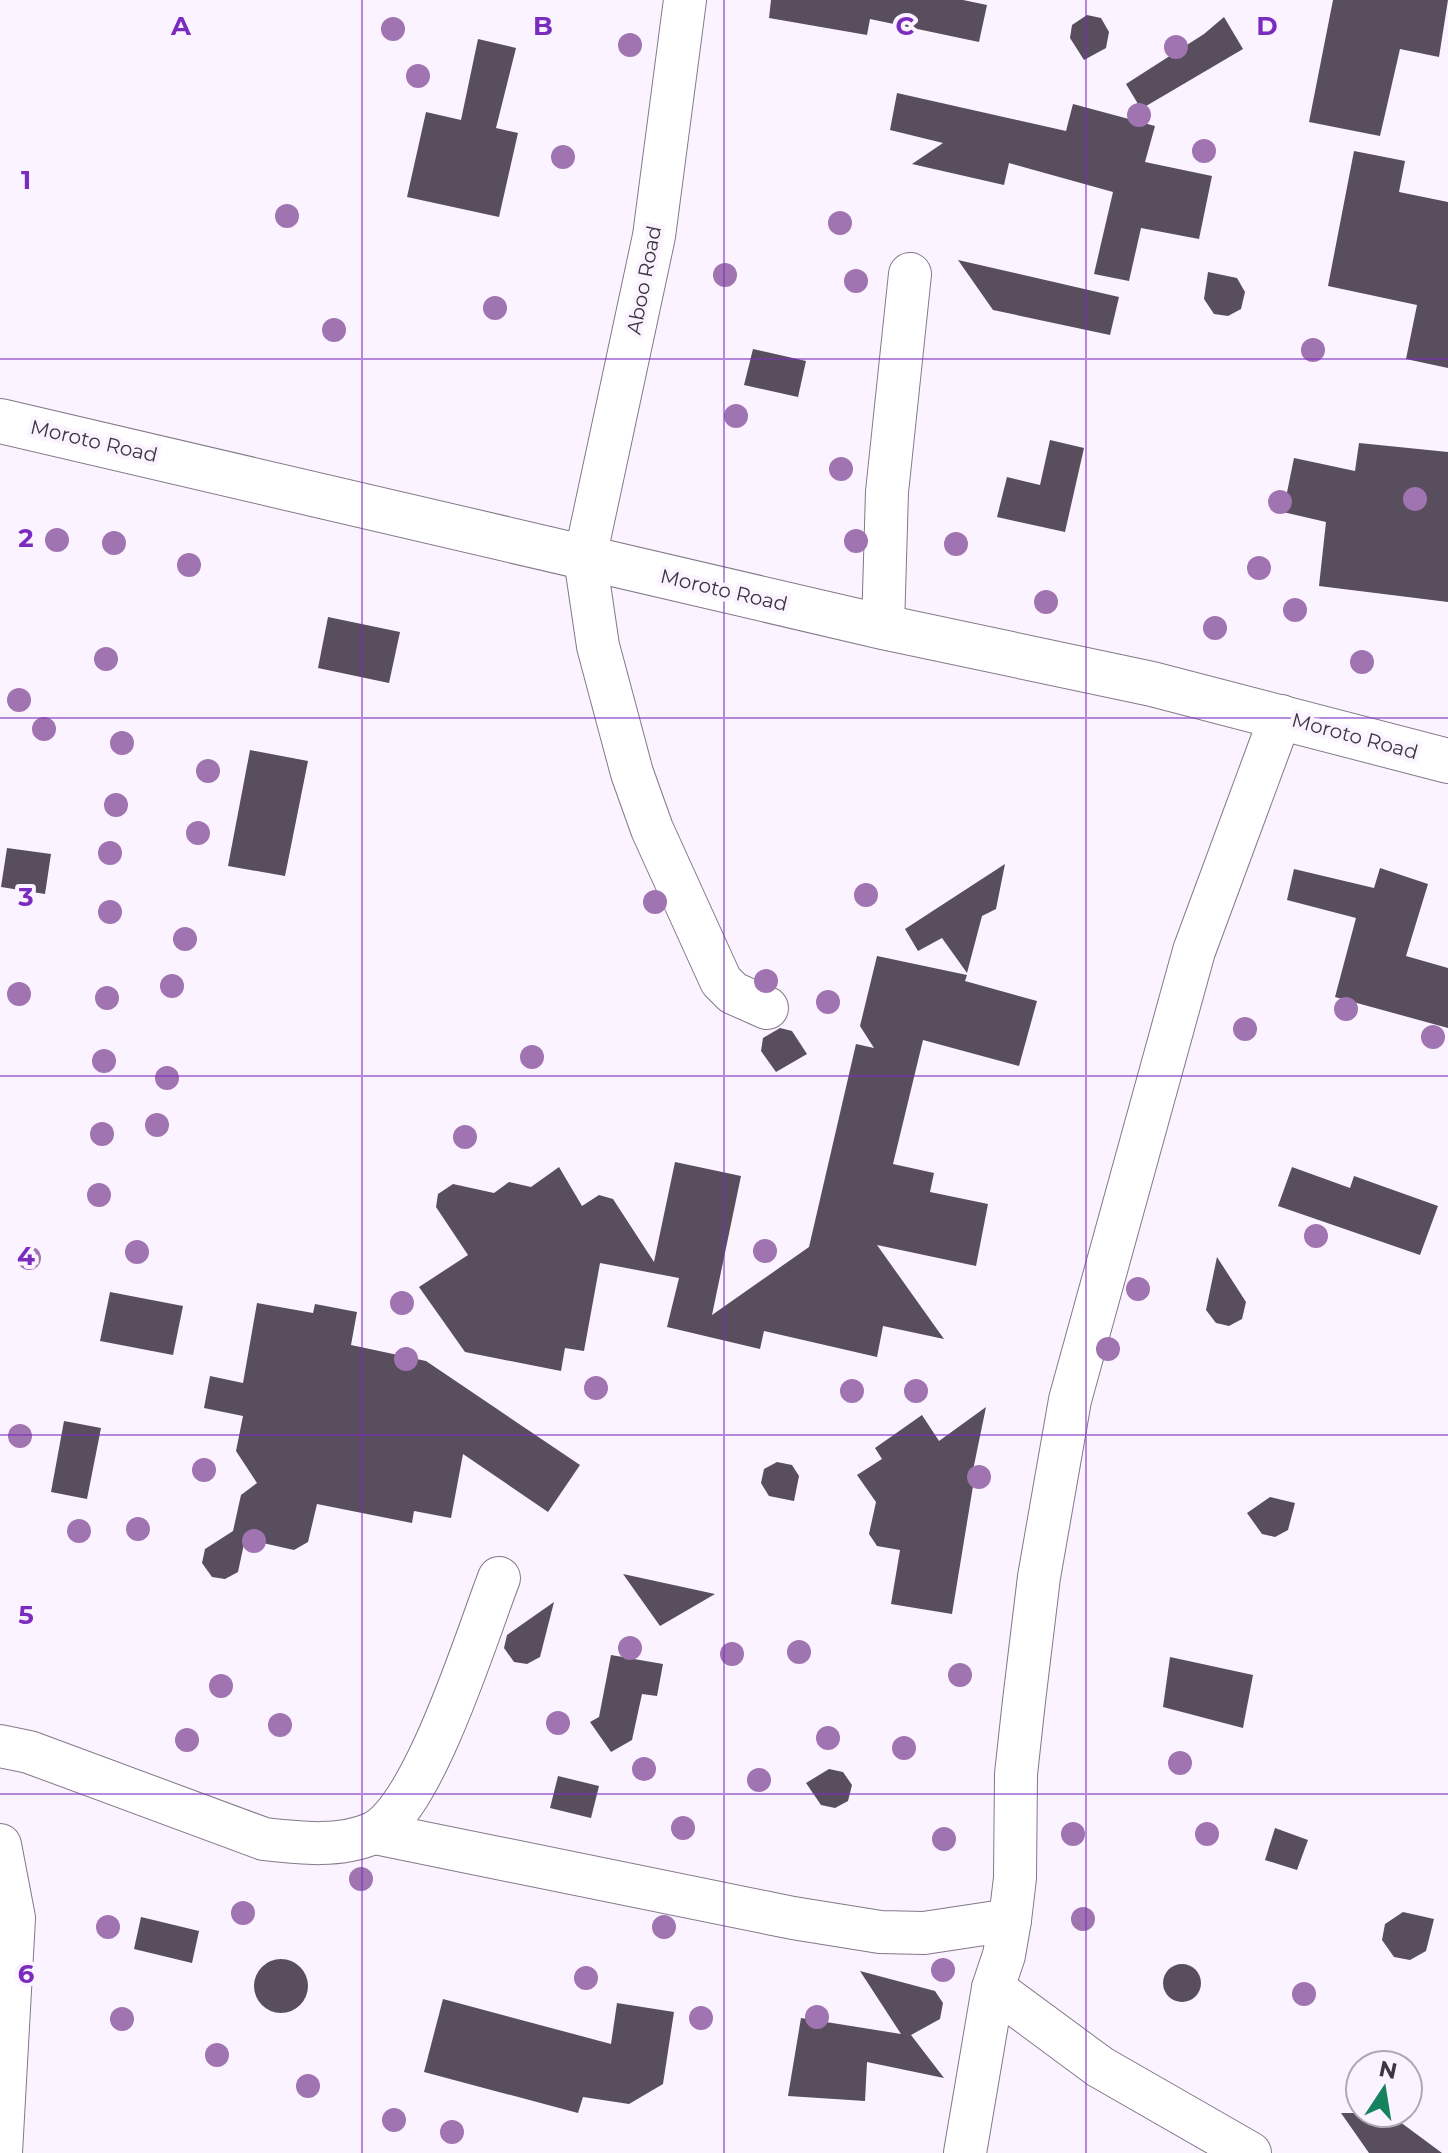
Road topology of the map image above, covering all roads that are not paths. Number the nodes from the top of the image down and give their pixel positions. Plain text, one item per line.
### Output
1 (685, 0) edge
2 (910, 274) dead end
3 (0, 421) edge
4 (585, 558) junction
5 (883, 627) junction
6 (1281, 716) junction
7 (1448, 761) edge
8 (767, 1008) dead end
9 (499, 1578) dead end
10 (0, 1746) edge
11 (375, 1833) junction
12 (0, 1845) edge
13 (1010, 1920) junction
14 (993, 1988) junction
15 (1, 2153) edge
16 (965, 2153) edge
17 (1250, 2153) edge

1 - 4 street, Aboo Road
2 - 5 street
3 - 4 main road, Moroto Road
4 - 5 main road, Moroto Road
4 - 8 street
5 - 6 main road, Moroto Road
6 - 7 main road, Moroto Road
6 - 13 street
9 - 11 street
10 - 11 street
11 - 13 street
12 - 15 street
13 - 14 street
14 - 16 street
14 - 17 street

